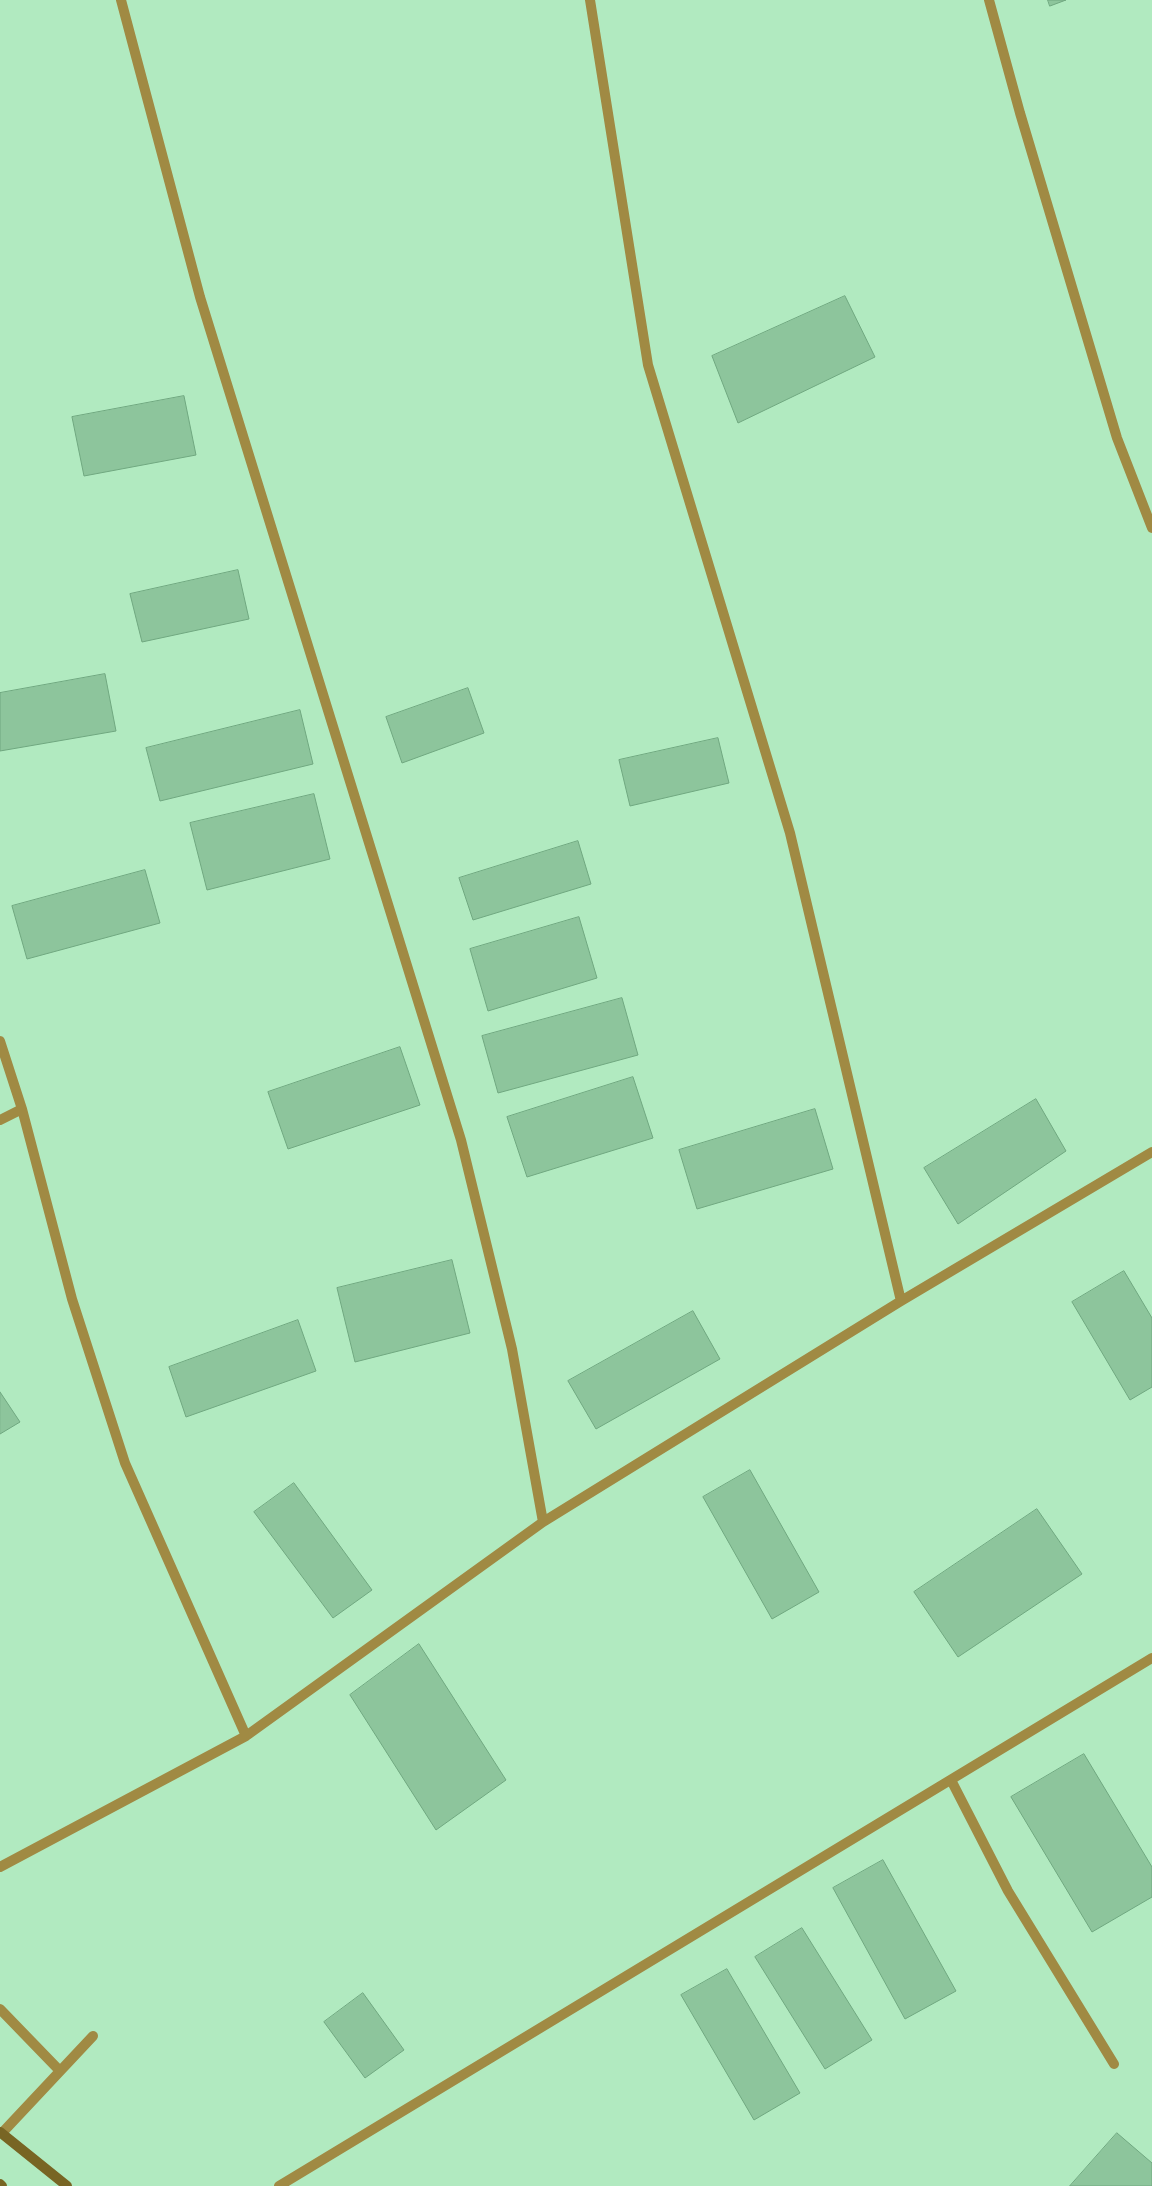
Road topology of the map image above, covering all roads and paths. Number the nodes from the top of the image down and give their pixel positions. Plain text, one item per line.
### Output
1 (121, 0) edge
2 (590, 0) edge
3 (989, 0) edge
4 (1152, 528) edge
5 (0, 1041) edge
6 (22, 1109) junction
7 (0, 1120) edge
8 (1152, 1152) edge
9 (902, 1301) junction
10 (543, 1522) junction
11 (1152, 1658) edge
12 (246, 1736) junction
13 (951, 1780) junction
14 (0, 1867) edge
15 (0, 2009) edge
16 (93, 2036) dead end
17 (1114, 2064) dead end
18 (60, 2071) junction
19 (1, 2132) edge
20 (68, 2186) edge
21 (279, 2186) edge

1 - 10 street
2 - 9 street
3 - 4 street
5 - 6 street
6 - 7 street
6 - 12 street
8 - 9 street
9 - 10 street
10 - 12 street
11 - 13 street
12 - 14 street
13 - 17 street
13 - 21 street
15 - 18 street
16 - 18 street
18 - 19 street
19 - 20 street

